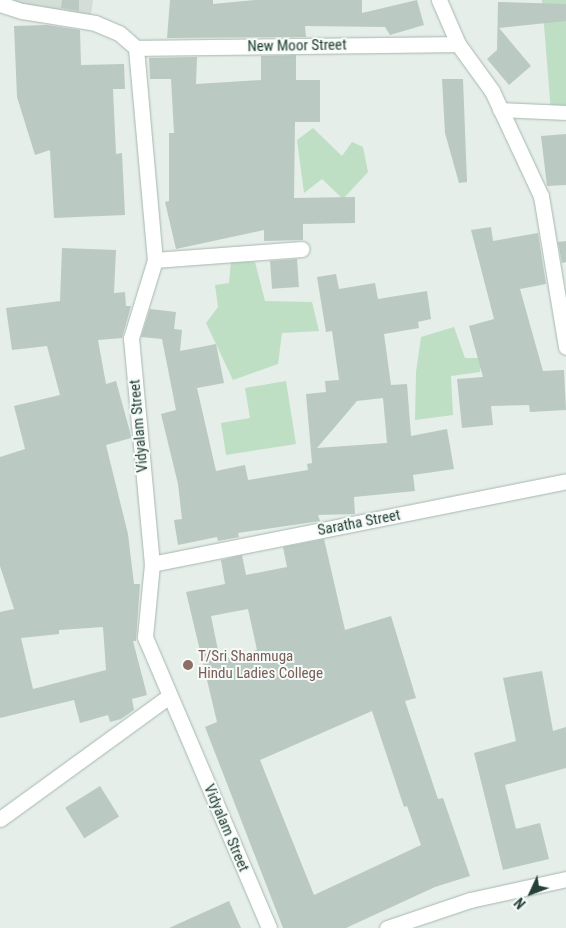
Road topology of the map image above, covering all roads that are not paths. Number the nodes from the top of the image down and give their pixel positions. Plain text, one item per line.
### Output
1 (439, 0) edge
2 (0, 4) edge
3 (458, 44) junction
4 (136, 48) junction
5 (500, 110) junction
6 (566, 113) edge
7 (302, 249) dead end
8 (155, 260) junction
9 (566, 347) edge
10 (566, 481) edge
11 (152, 564) junction
12 (169, 696) junction
13 (0, 820) edge
14 (566, 879) edge
15 (270, 928) edge
16 (387, 928) edge

1 - 3 street
2 - 4 street
3 - 4 street, New Moor Street
3 - 5 street
4 - 8 street, Vidyalam Street
5 - 6 lane
5 - 9 street
7 - 8 street
8 - 11 street, Vidyalam Street
10 - 11 street, Saratha Street
11 - 12 street, Vidyalam Street
12 - 13 street
12 - 15 street, Vidyalam Street
14 - 16 street

